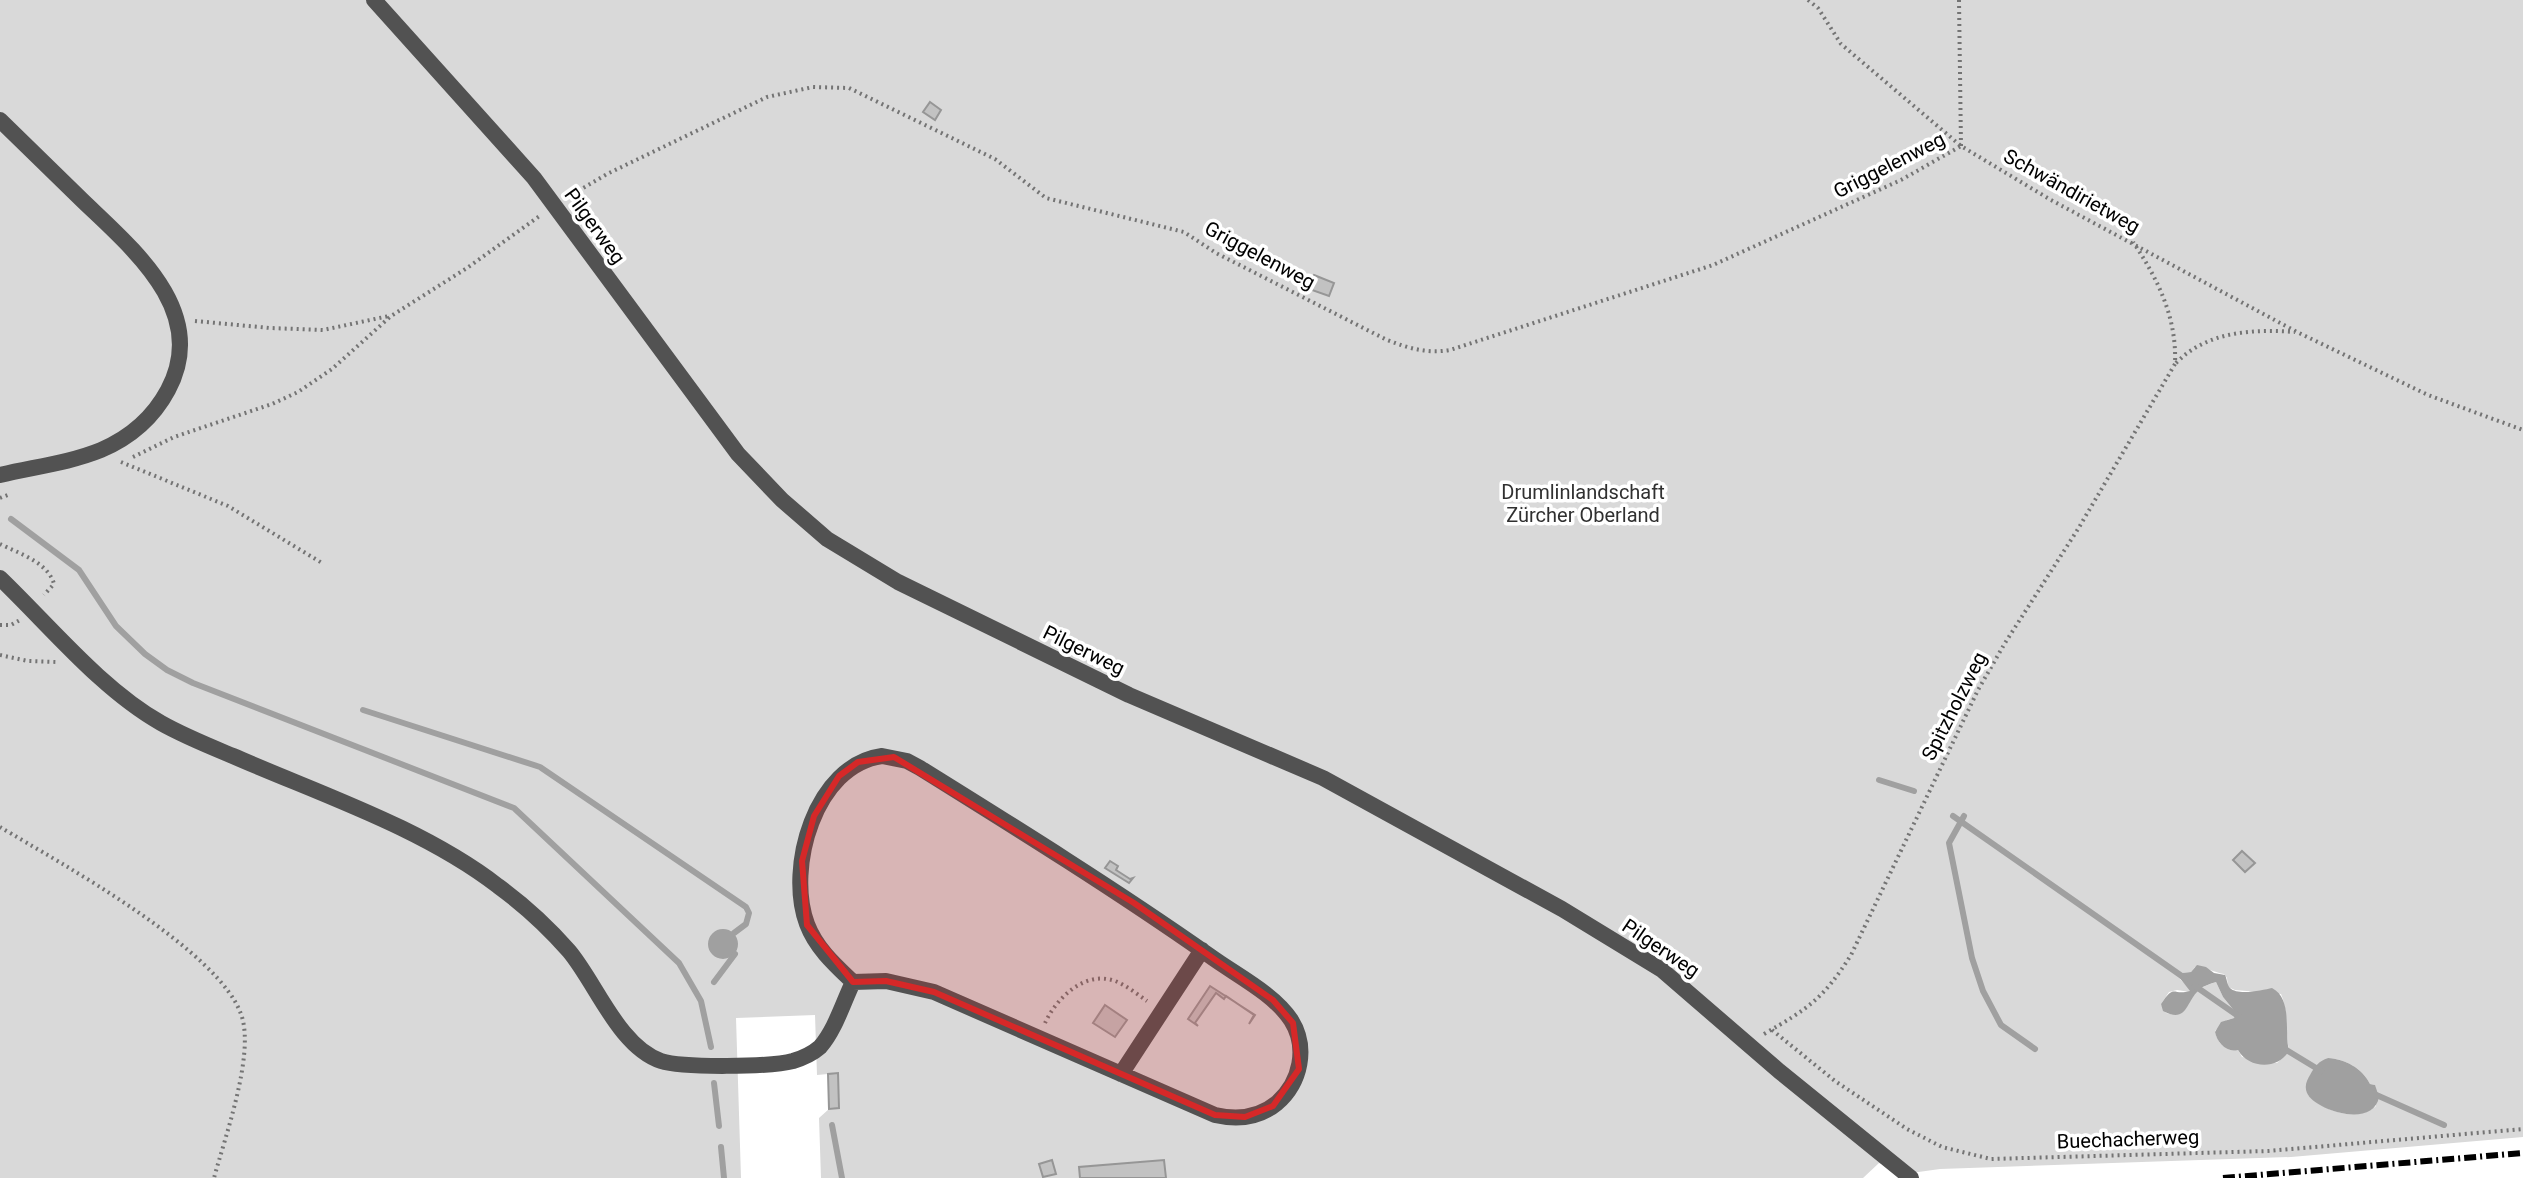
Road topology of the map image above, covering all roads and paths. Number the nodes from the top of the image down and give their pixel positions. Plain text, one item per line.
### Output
1 (374, 0) edge
2 (1808, 0) edge
3 (1959, 0) edge
4 (0, 120) edge
5 (1961, 146) junction
6 (555, 205) junction
7 (2133, 242) junction
8 (391, 316) junction
9 (175, 319) junction
10 (2297, 332) junction
11 (2175, 364) junction
12 (2523, 430) edge
13 (0, 475) edge
14 (18, 491) dead end
15 (0, 498) edge
16 (0, 544) edge
17 (322, 563) dead end
18 (0, 578) edge
19 (44, 595) dead end
20 (21, 618) dead end
21 (0, 625) edge
22 (0, 655) edge
23 (84, 661) junction
24 (0, 827) edge
25 (1202, 950) junction
26 (853, 982) junction
27 (1163, 1010) junction
28 (1772, 1030) junction
29 (1039, 1038) junction
30 (1748, 1044) junction
31 (1121, 1074) junction
32 (2523, 1129) edge
33 (214, 1178) edge
34 (1911, 1178) edge

1 - 6 street, Pilgerweg
2 - 5 path, Schwändirietweg
3 - 5 path
4 - 9 street
5 - 6 path, Griggelenweg
5 - 7 path, Schwändirietweg
6 - 8 path, Griggelenweg
6 - 30 street, Pilgerweg
7 - 10 path, Schwändirietweg
7 - 11 path
8 - 9 path
8 - 17 path
9 - 13 street
10 - 11 path, Spitzholzweg
10 - 12 path, Spitzholzweg
11 - 28 path, Spitzholzweg
14 - 15 path
16 - 19 path
18 - 23 street
20 - 21 path
22 - 23 path
23 - 26 street
24 - 33 path
25 - 26 street
25 - 27 street
25 - 31 street
26 - 29 street
27 - 29 path
27 - 31 street
28 - 30 path, Spitzholzweg
28 - 32 path, Buechacherweg
29 - 31 street
30 - 34 street, Pilgerweg

